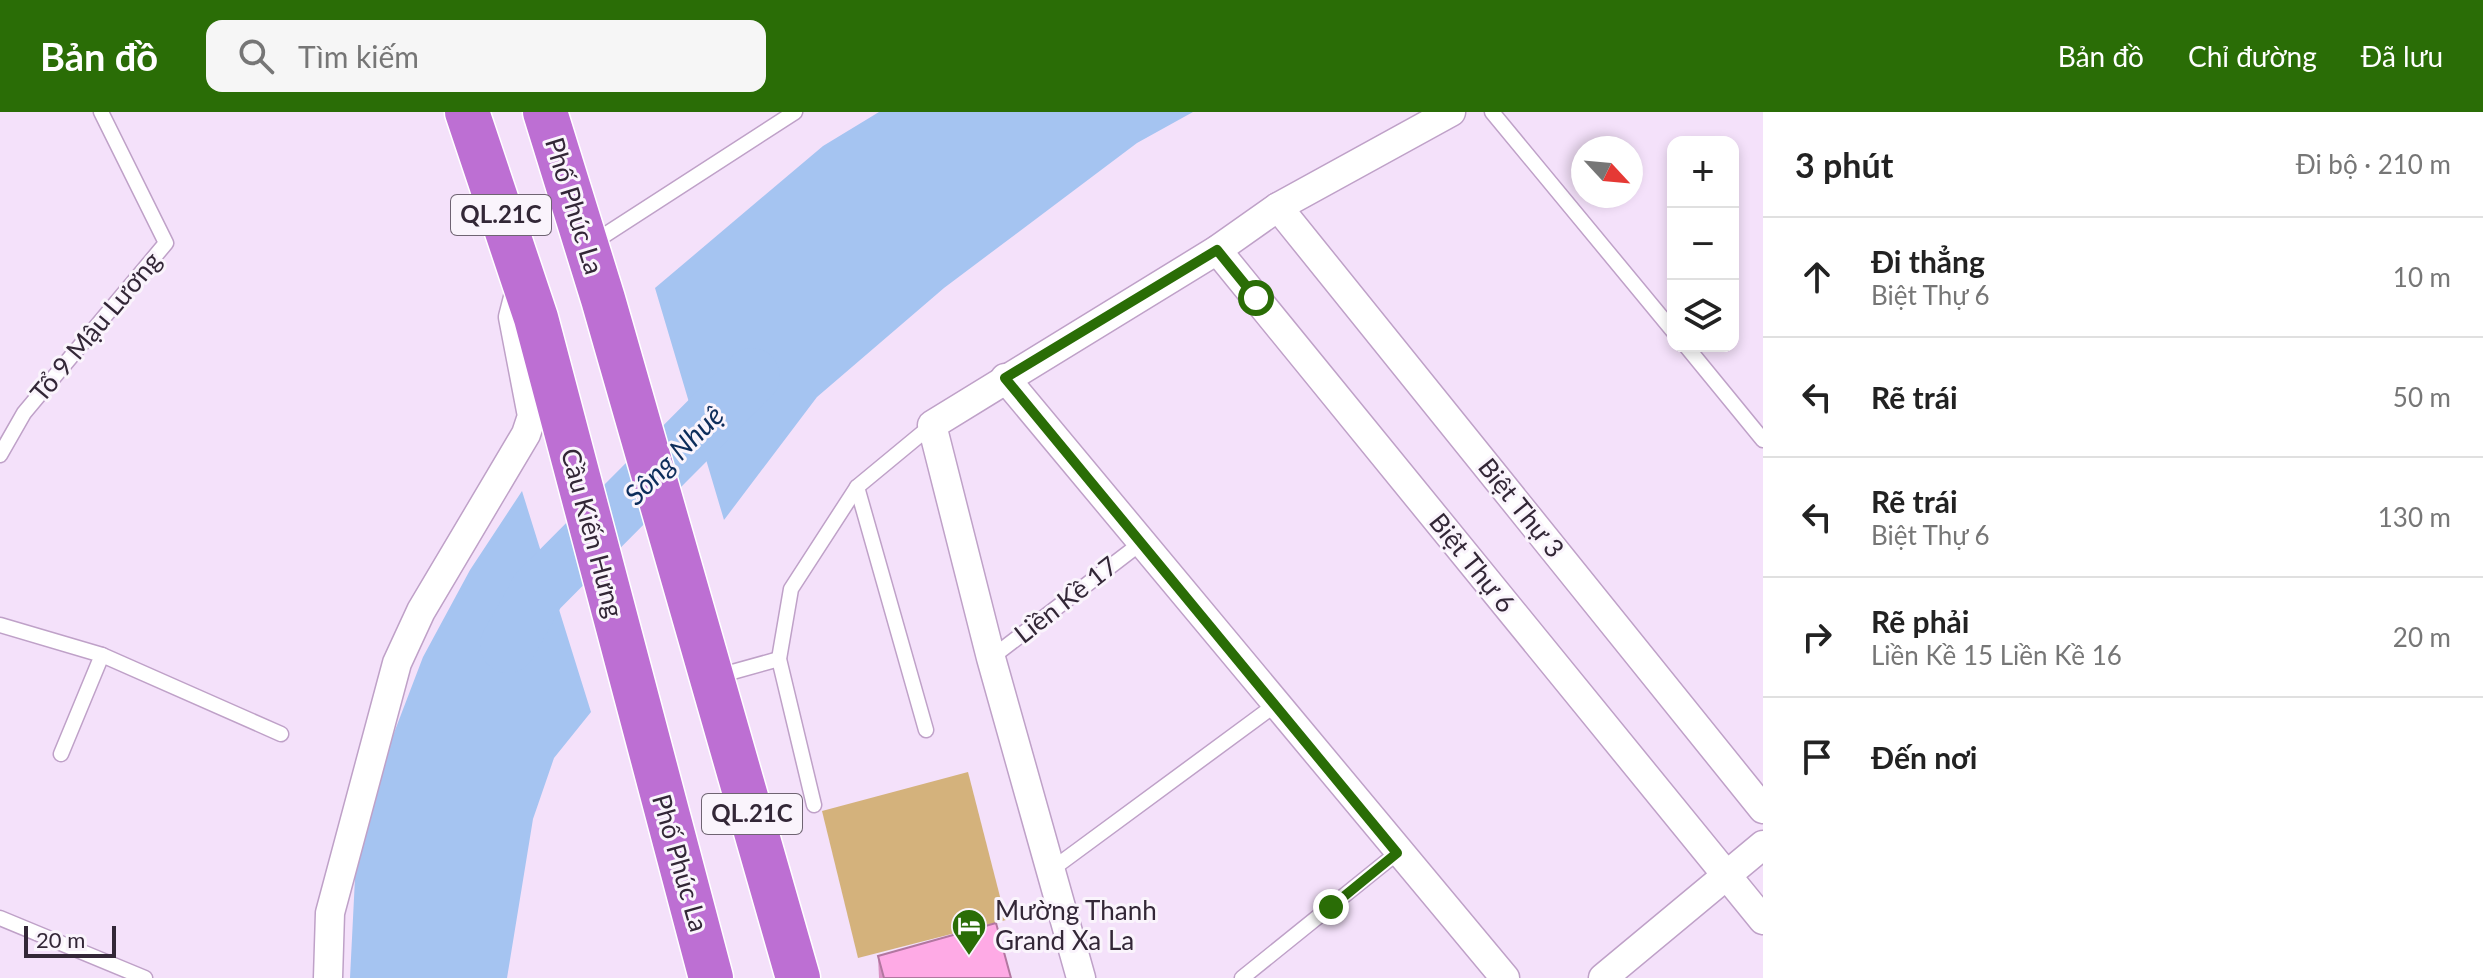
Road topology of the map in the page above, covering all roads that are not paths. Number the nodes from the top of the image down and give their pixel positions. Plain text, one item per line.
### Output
1 (101, 112) edge
2 (467, 112) edge
3 (545, 112) edge
4 (795, 112) edge
5 (1451, 112) edge
6 (1492, 112) edge
7 (1278, 207) junction
8 (587, 247) junction
9 (1217, 250) junction
10 (529, 299) junction
11 (1667, 324) edge
12 (1691, 352) edge
13 (1005, 378) junction
14 (932, 425) junction
15 (1763, 440) edge
16 (0, 455) edge
17 (857, 487) junction
18 (1141, 543) junction
19 (0, 625) edge
20 (102, 655) junction
21 (991, 658) junction
22 (779, 659) junction
23 (708, 664) junction
24 (1275, 705) junction
25 (926, 730) dead end
26 (281, 734) dead end
27 (648, 749) joint
28 (61, 754) dead end
29 (814, 805) dead end
30 (1763, 809) edge
31 (1763, 845) edge
32 (1397, 853) junction
33 (1051, 870) junction
34 (1727, 876) junction
35 (0, 918) edge
36 (1763, 920) edge
37 (145, 978) edge
38 (328, 978) edge
39 (711, 978) edge
40 (798, 978) edge
41 (1081, 978) edge
42 (1242, 978) edge
43 (1505, 978) edge
44 (1603, 978) edge

1 - 16 lane, Tổ 9 Mậu Lương
2 - 10 highway, QL.21C
3 - 8 highway, Phố Phúc La / QL.21C
4 - 8 lane
5 - 7 street
6 - 11 lane
7 - 9 street
7 - 30 street, Biệt Thự 3
8 - 23 highway, Phố Phúc La / QL.21C
9 - 13 street
9 - 34 street, Biệt Thự 6
10 - 27 highway, Cầu Kiến Hưng / QL.21C
10 - 38 street
12 - 15 lane
13 - 14 street
13 - 18 street
14 - 17 lane
14 - 21 street
17 - 22 lane
17 - 25 lane
18 - 21 lane, Liền Kề 17
18 - 24 street
19 - 20 lane
20 - 26 lane
20 - 28 lane
21 - 33 street
22 - 23 lane
22 - 29 lane
23 - 40 highway, QL.21C
24 - 32 street
24 - 33 lane
27 - 39 highway, Phố Phúc La / QL.21C
31 - 34 street
32 - 42 lane
32 - 43 street
33 - 41 street
34 - 36 street, Biệt Thự 6
34 - 44 street
35 - 37 lane

